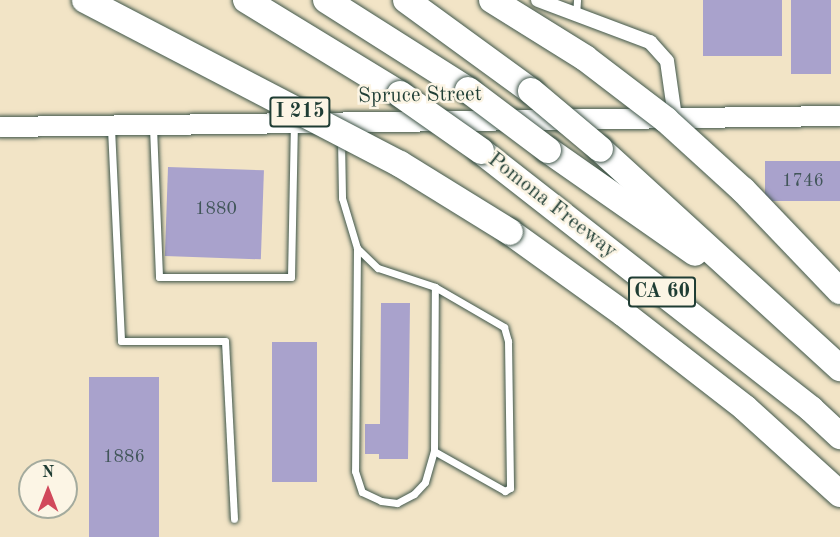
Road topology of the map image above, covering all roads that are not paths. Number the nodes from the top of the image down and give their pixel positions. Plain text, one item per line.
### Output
1 (85, 0) edge
2 (228, 0) edge
3 (246, 0) edge
4 (326, 0) edge
5 (406, 0) edge
6 (492, 0) edge
7 (538, 0) edge
8 (577, 0) edge
9 (576, 15) junction
10 (325, 45) junction
11 (840, 116) edge
12 (675, 117) junction
13 (294, 122) junction
14 (340, 122) junction
15 (153, 125) junction
16 (111, 126) junction
17 (0, 128) edge
18 (357, 248) junction
19 (435, 286) junction
20 (840, 291) edge
21 (781, 314) junction
22 (840, 368) edge
23 (840, 436) edge
24 (434, 451) junction
25 (840, 494) edge
26 (234, 519) dead end

1 - 25 highway, I 215, bridge
2 - 10 highway
3 - 10 highway, Pomona Freeway / CA 60
4 - 21 highway, Pomona Freeway / CA 60, bridge
5 - 21 highway, bridge
6 - 20 highway, bridge
7 - 9 street
8 - 9 lane
9 - 12 street
10 - 23 highway, Pomona Freeway / CA 60, bridge
11 - 12 main road, Spruce Street
12 - 14 main road, Spruce Street
13 - 14 main road, Spruce Street
13 - 15 main road, Spruce Street
13 - 15 lane
14 - 18 lane
15 - 16 main road, Spruce Street
16 - 17 main road, Spruce Street
16 - 26 lane
18 - 19 lane
18 - 24 lane
19 - 24 lane
19 - 24 lane
21 - 22 highway

